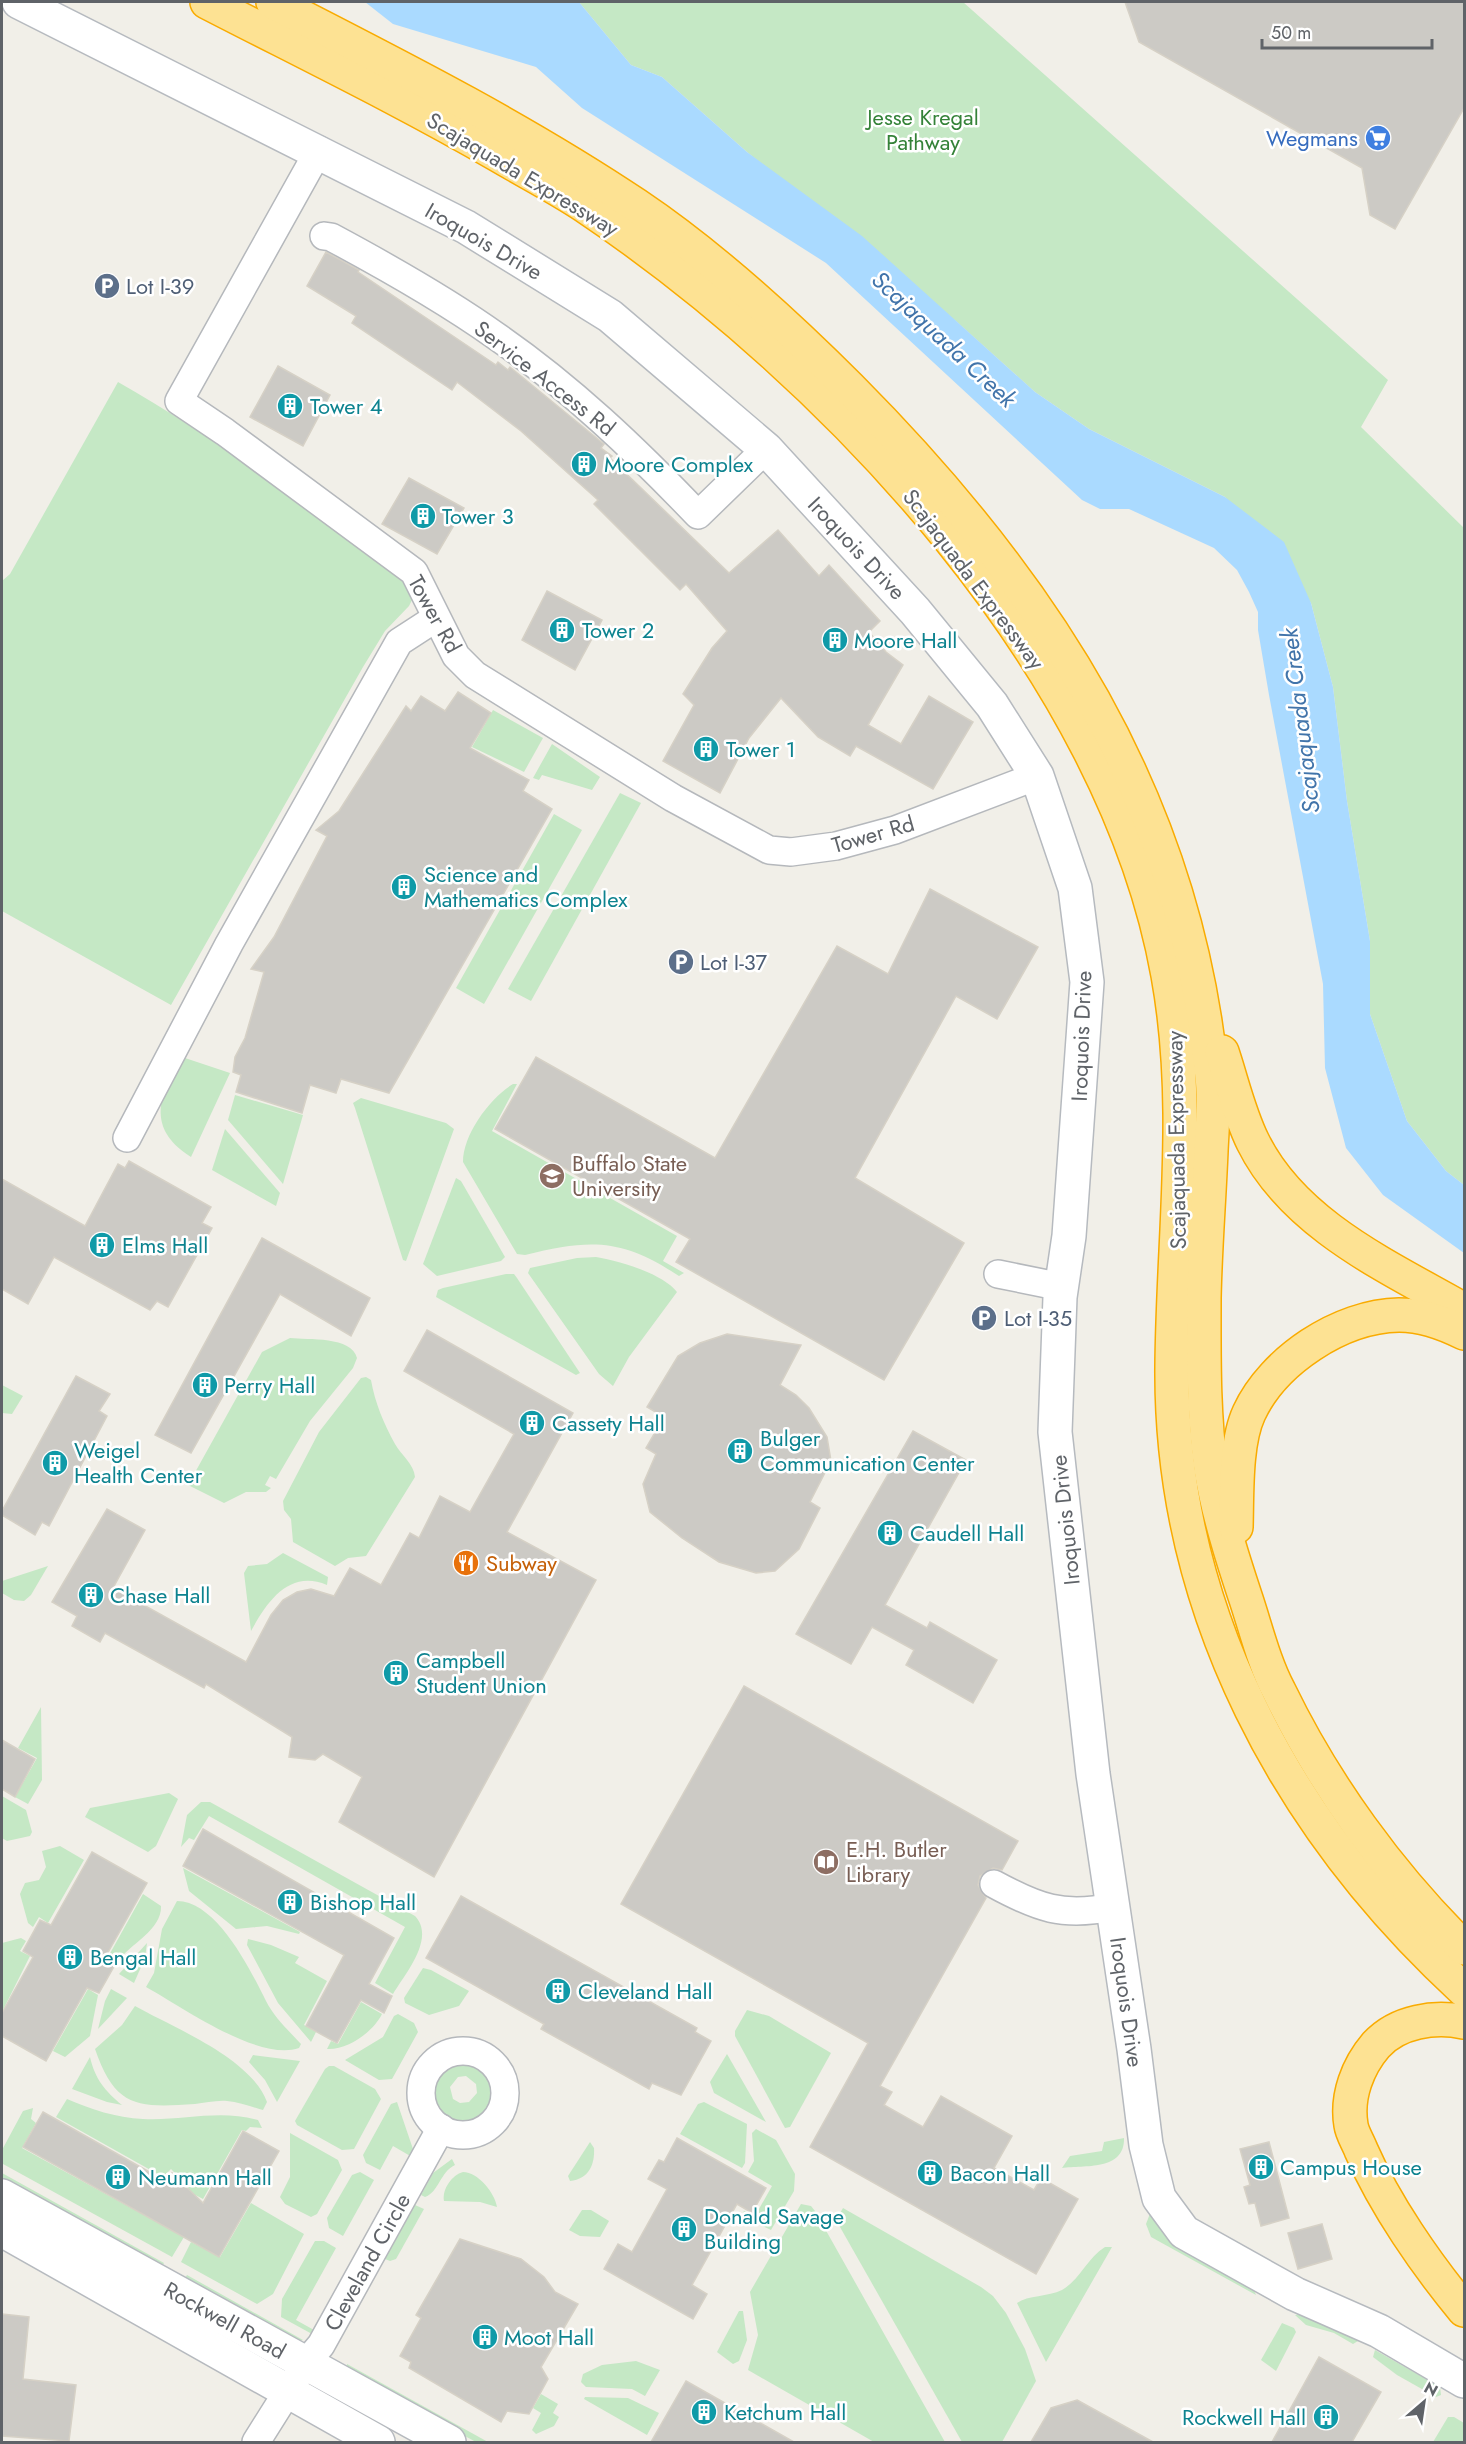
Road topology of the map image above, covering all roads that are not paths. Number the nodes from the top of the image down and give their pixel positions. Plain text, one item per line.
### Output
1 (19, 2) edge
2 (207, 2) edge
3 (273, 2) edge
4 (319, 150) junction
5 (324, 236) dead end
6 (766, 449) junction
7 (436, 618) junction
8 (1037, 776) junction
9 (1198, 976) junction
10 (127, 1138) dead end
11 (998, 1274) dead end
12 (1062, 1287) junction
13 (1457, 1318) edge
14 (1235, 1568) junction
15 (994, 1884) dead end
16 (1113, 1907) junction
17 (1464, 1948) edge
18 (1464, 1990) edge
19 (1464, 2022) edge
20 (441, 2128) dead end
21 (2, 2196) edge
22 (2, 2230) edge
23 (1464, 2310) edge
24 (305, 2364) junction
25 (1464, 2381) edge
26 (289, 2392) junction
27 (256, 2442) edge
28 (378, 2442) edge
29 (449, 2442) edge

1 - 4 street, Iroquois Drive
2 - 18 highway, Scajaquada Expressway
3 - 9 highway, Scajaquada Expressway
4 - 6 street, Iroquois Drive
4 - 7 street, Tower Rd
5 - 6 street, Service Access Rd
6 - 8 street, Iroquois Drive
7 - 8 street, Tower Rd
7 - 10 street
8 - 12 street, Iroquois Drive
9 - 13 highway
9 - 14 highway, Scajaquada Expressway
11 - 12 street
12 - 16 street, Iroquois Drive
13 - 14 highway
14 - 17 highway, Scajaquada Expressway
15 - 16 street
16 - 25 street, Iroquois Drive
19 - 23 highway
20 - 24 street, Cleveland Circle
21 - 24 street, Rockwell Road
22 - 26 street, Rockwell Road
24 - 26 street, Cleveland Circle
24 - 29 street, Rockwell Road
26 - 27 street, Cleveland Circle
26 - 28 street, Rockwell Road

